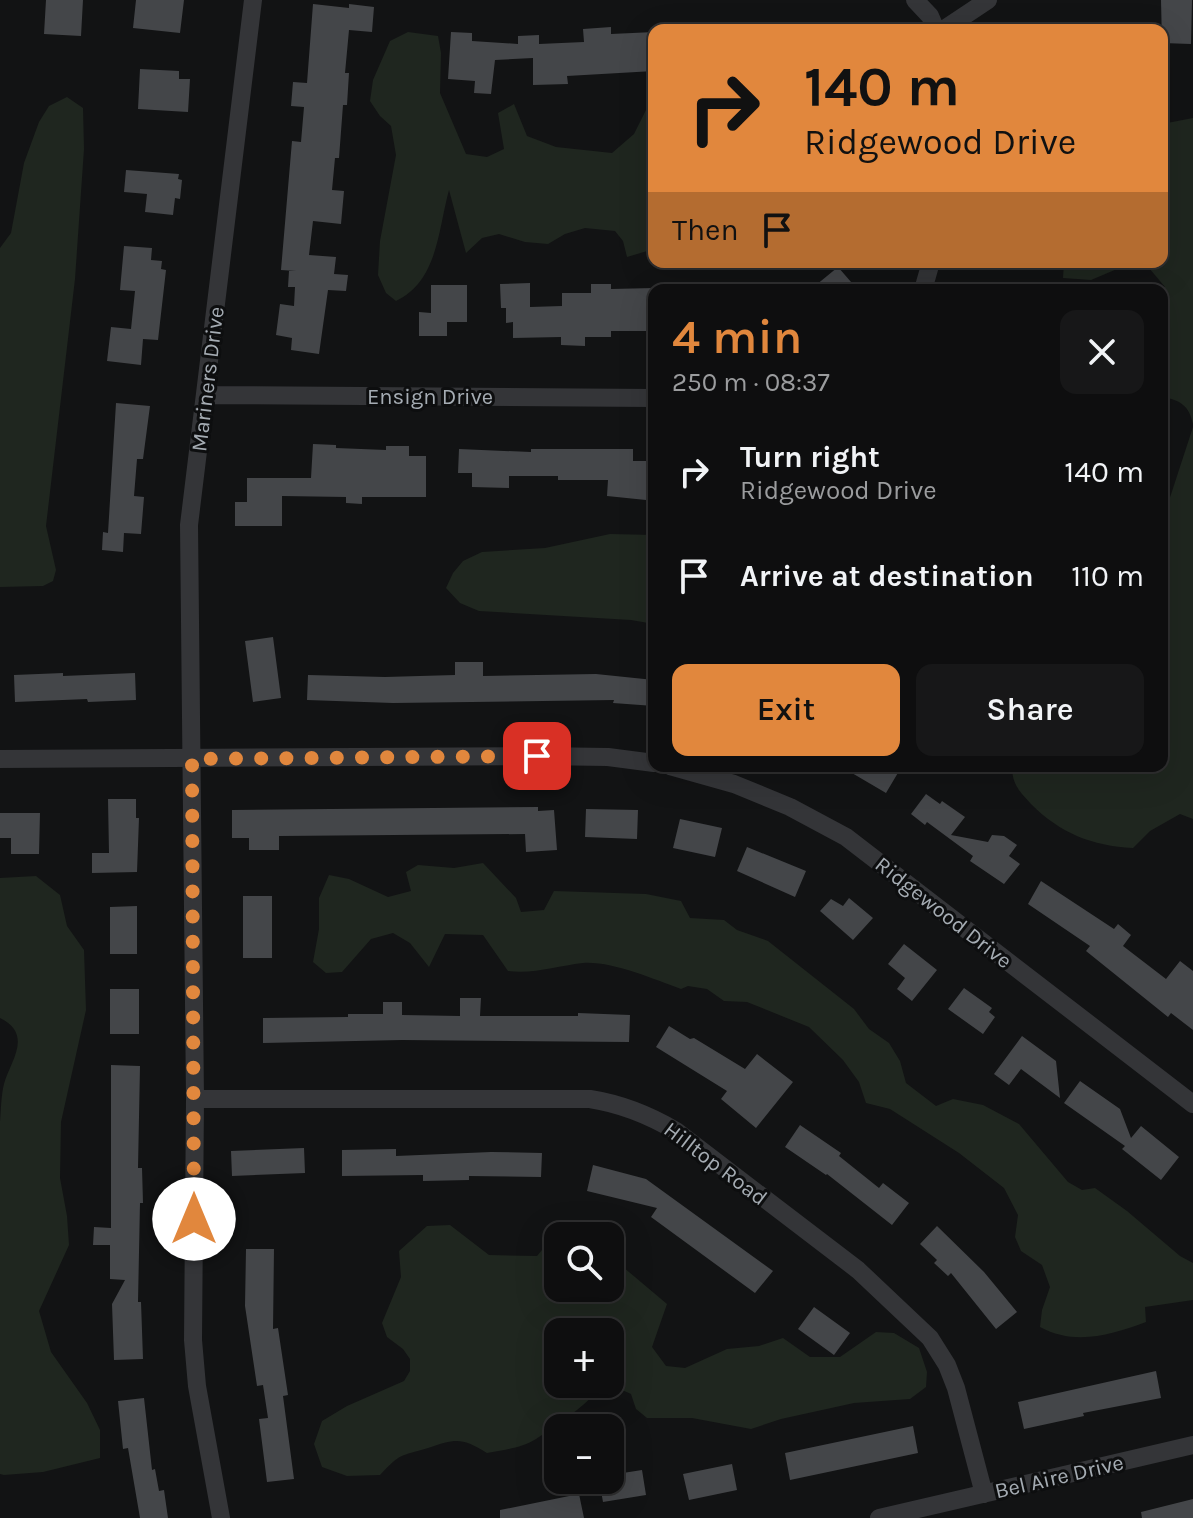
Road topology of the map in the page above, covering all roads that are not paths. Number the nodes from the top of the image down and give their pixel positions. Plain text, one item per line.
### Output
1 (253, 0) edge
2 (915, 0) edge
3 (988, 0) edge
4 (933, 24) edge
5 (952, 24) edge
6 (205, 395) junction
7 (648, 398) edge
8 (0, 759) edge
9 (192, 759) junction
10 (648, 762) edge
11 (691, 772) edge
12 (195, 1099) junction
13 (1193, 1104) edge
14 (1193, 1445) edge
15 (984, 1494) junction
16 (221, 1518) edge
17 (879, 1518) edge

1 - 6 street, Mariners Drive
2 - 4 street
3 - 5 street
6 - 7 street, Ensign Drive
6 - 9 street, Mariners Drive
8 - 9 street
9 - 10 street
9 - 12 street, Mariners Drive
11 - 13 street, Ridgewood Drive
12 - 15 street, Hilltop Road
12 - 16 street, Mariners Drive
14 - 15 street, Bel Aire Drive
15 - 17 street, Bel Aire Drive

